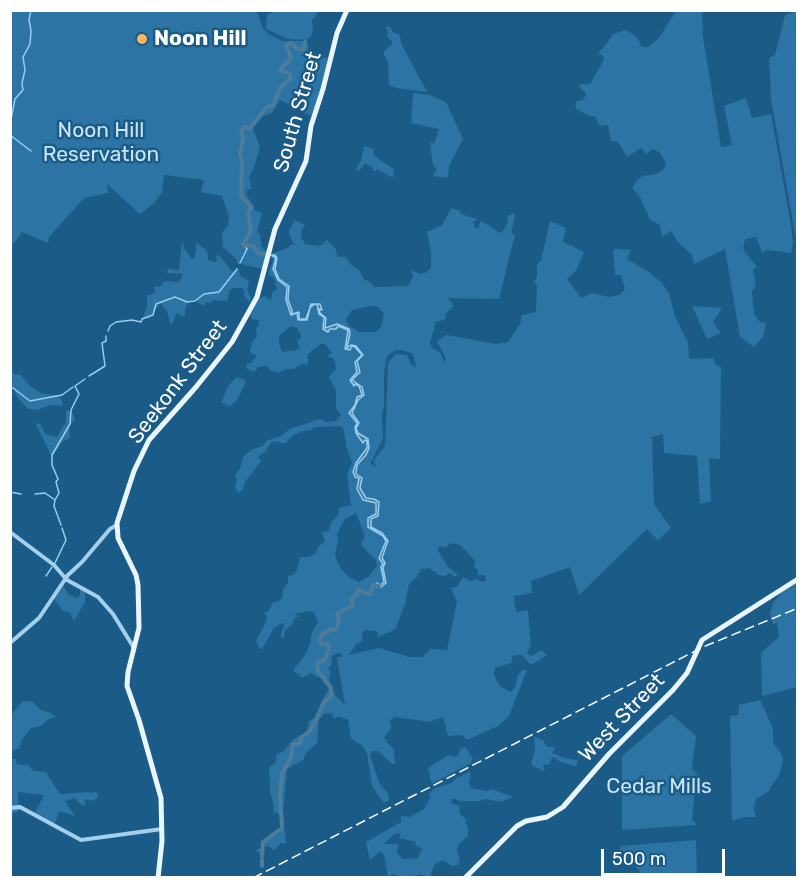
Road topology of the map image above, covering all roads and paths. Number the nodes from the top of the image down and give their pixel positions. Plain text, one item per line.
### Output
1 (347, 10) edge
2 (260, 290) joint
3 (117, 525) junction
4 (10, 532) edge
5 (65, 578) junction
6 (798, 579) edge
7 (10, 643) edge
8 (134, 649) junction
9 (10, 808) edge
10 (162, 829) junction
11 (158, 878) edge
12 (465, 878) edge

1 - 2 main road, South Street
2 - 3 main road, Seekonk Street
3 - 5 street
3 - 8 main road
4 - 5 street
5 - 7 street
5 - 8 street
6 - 12 main road, West Street
8 - 10 main road
9 - 10 street
10 - 11 main road

